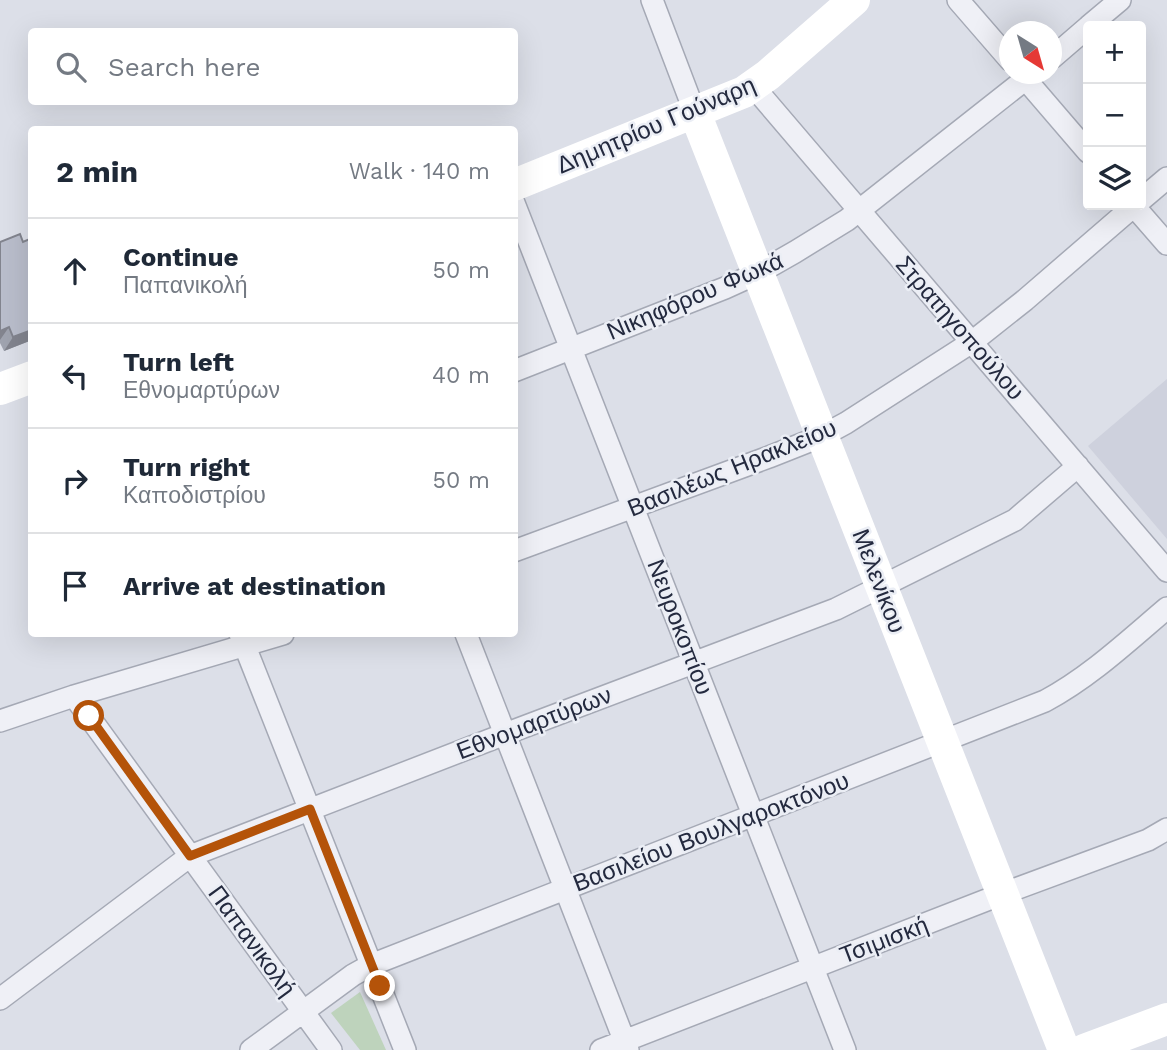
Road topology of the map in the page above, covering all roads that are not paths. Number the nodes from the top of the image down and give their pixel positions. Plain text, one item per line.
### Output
1 (652, 0) edge
2 (854, 0) edge
3 (958, 0) edge
4 (1120, 0) edge
5 (1096, 21) edge
6 (1083, 32) edge
7 (999, 47) edge
8 (1062, 50) edge
9 (1015, 84) edge
10 (1033, 84) edge
11 (754, 86) junction
12 (695, 113) junction
13 (1084, 147) edge
14 (1167, 178) edge
15 (518, 183) edge
16 (1146, 196) edge
17 (859, 210) junction
18 (1129, 210) edge
19 (1141, 210) edge
20 (518, 214) edge
21 (1167, 244) edge
22 (758, 273) junction
23 (972, 342) junction
24 (571, 348) junction
25 (518, 368) edge
26 (28, 378) edge
27 (0, 389) edge
28 (822, 436) junction
29 (1078, 466) junction
30 (633, 508) junction
31 (518, 550) edge
32 (1167, 570) edge
33 (882, 587) junction
34 (1167, 608) edge
35 (467, 637) edge
36 (243, 639) edge
37 (693, 662) junction
38 (74, 696) junction
39 (0, 721) edge
40 (505, 734) junction
41 (942, 742) junction
42 (310, 809) junction
43 (754, 815) junction
44 (1167, 830) edge
45 (190, 856) junction
46 (566, 889) junction
47 (1002, 894) junction
48 (371, 965) junction
49 (813, 968) junction
50 (0, 999) edge
51 (303, 1011) junction
52 (1167, 1018) edge
53 (626, 1045) edge
54 (251, 1050) edge
55 (331, 1050) edge
56 (404, 1050) edge
57 (601, 1050) edge
58 (845, 1050) edge
59 (1064, 1050) edge
60 (1084, 1050) edge

1 - 12 street
2 - 11 street, Δημητρίου Γούναρη
3 - 7 street
4 - 5 street
6 - 8 street
9 - 17 street, Νικηφόρου Φωκά
10 - 13 street
11 - 12 street, Δημητρίου Γούναρη
11 - 17 street, Στρατηγοπούλου
12 - 15 street, Δημητρίου Γούναρη
12 - 22 street, Μελενίκου
14 - 16 street, Βασιλέως Ηρακλείου
17 - 22 street, Νικηφόρου Φωκά
17 - 23 street, Στρατηγοπούλου
18 - 23 street, Βασιλέως Ηρακλείου
19 - 21 street
20 - 24 street, Νευροκοπίου
22 - 24 street, Νικηφόρου Φωκά
22 - 28 street, Μελενίκου
23 - 28 street, Βασιλέως Ηρακλείου
23 - 29 street, Στρατηγοπούλου
24 - 25 street, Νικηφόρου Φωκά
24 - 30 street, Νευροκοπίου
26 - 27 street
28 - 30 street, Βασιλέως Ηρακλείου
28 - 33 street, Μελενίκου
29 - 32 street, Στρατηγοπούλου
29 - 33 street, Εθνομαρτύρων
30 - 31 street, Βασιλέως Ηρακλείου
30 - 37 street, Νευροκοπίου
33 - 37 street, Εθνομαρτύρων
33 - 41 street, Μελενίκου
34 - 41 street, Βασιλείου Βουλγαροκτόνου
35 - 40 street
36 - 38 street
36 - 42 street
37 - 40 street, Εθνομαρτύρων
37 - 43 street, Νευροκοπίου
38 - 39 street
38 - 45 street, Παπανικολή
40 - 42 street, Εθνομαρτύρων
40 - 46 street
41 - 43 street, Βασιλείου Βουλγαροκτόνου
41 - 47 street, Μελενίκου
42 - 45 street, Εθνομαρτύρων
42 - 48 street
43 - 46 street, Βασιλείου Βουλγαροκτόνου
43 - 49 street, Νευροκοπίου
44 - 47 street, Τσιμισκή
45 - 50 street, Εθνομαρτύρων
45 - 51 street, Παπανικολή
46 - 48 street, Βασιλείου Βουλγαροκτόνου
46 - 53 street
47 - 49 street, Τσιμισκή
47 - 59 street, Μελενίκου
48 - 51 street, Βασιλείου Βουλγαροκτόνου
48 - 56 street
49 - 53 street, Τσιμισκή
49 - 58 street, Νευροκοπίου
51 - 54 street, Βασιλείου Βουλγαροκτόνου
51 - 55 street, Παπανικολή
52 - 60 street
53 - 57 street, Τσιμισκή

